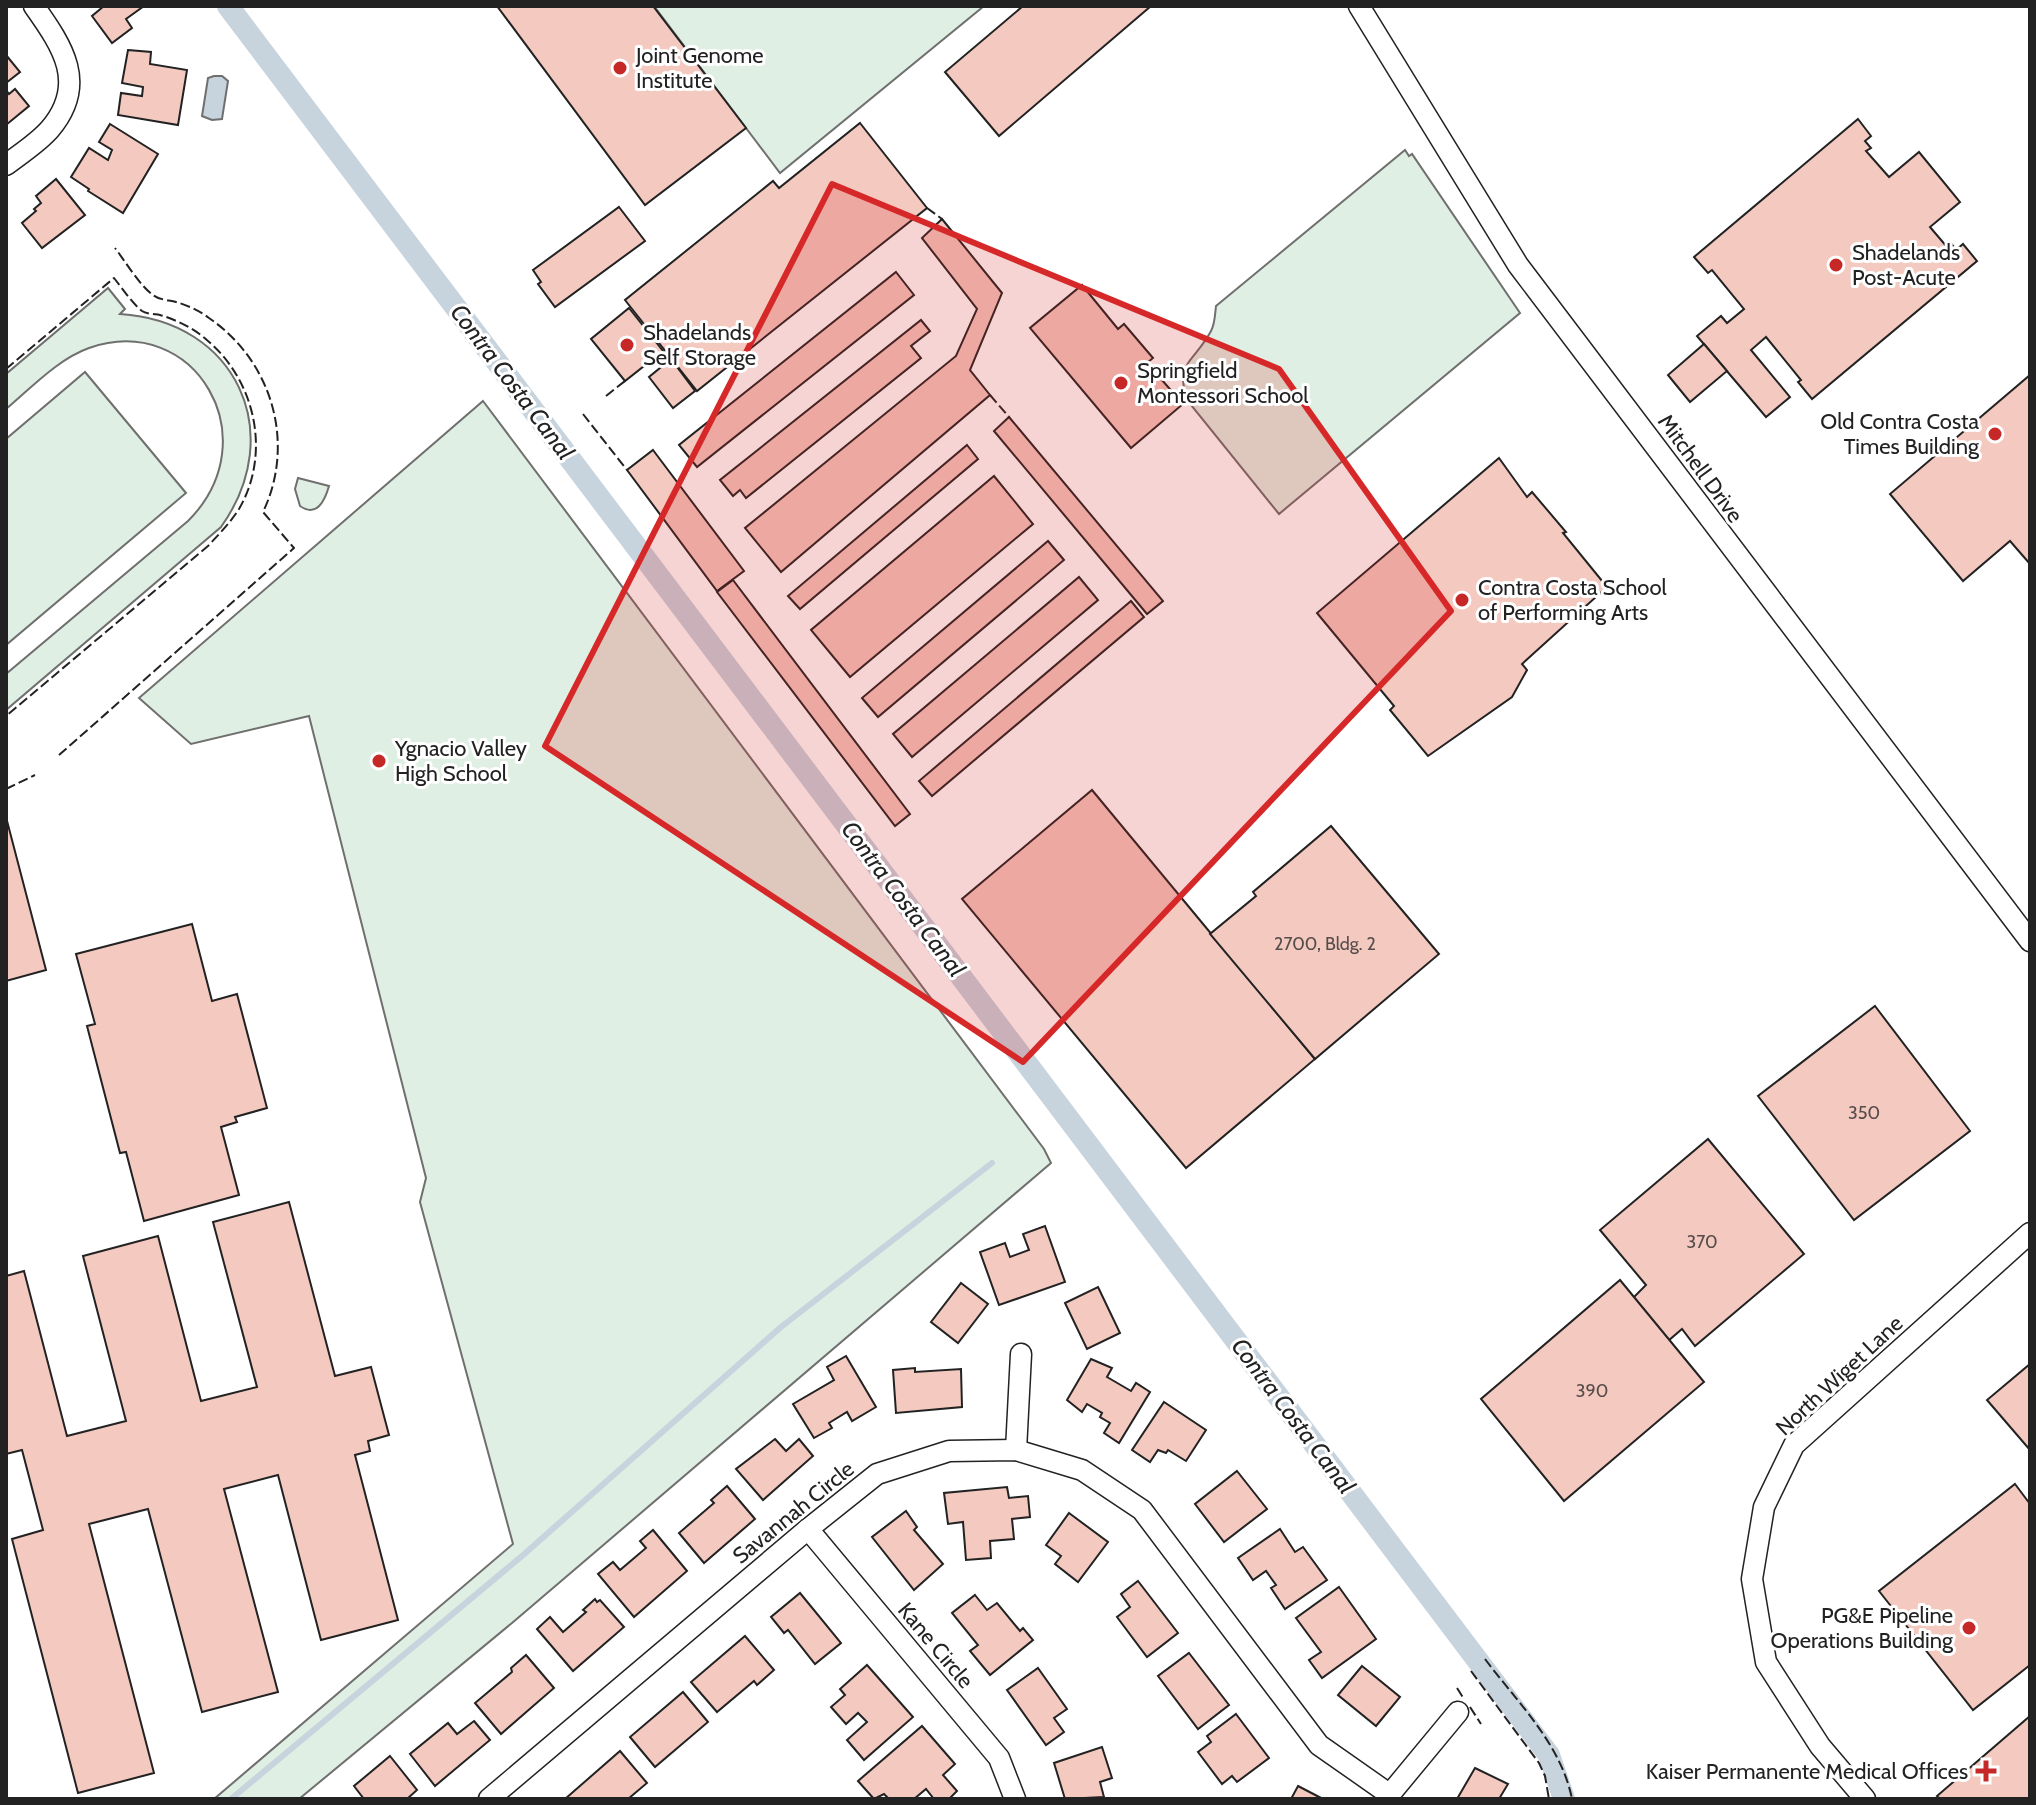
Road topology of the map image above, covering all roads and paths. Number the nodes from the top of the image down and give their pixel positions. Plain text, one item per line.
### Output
1 (34, 6) edge
2 (1359, 6) edge
3 (6, 165) edge
4 (2030, 941) edge
5 (2030, 1233) edge
6 (1021, 1354) dead end
7 (1016, 1450) junction
8 (808, 1529) junction
9 (1458, 1712) dead end
10 (1387, 1796) edge
11 (489, 1799) edge
12 (1015, 1799) edge
13 (1865, 1799) edge

1 - 3 street
2 - 4 street, Mitchell Drive
5 - 13 street, North Wiget Lane
6 - 7 street
7 - 8 street, Savannah Circle
7 - 10 street, Savannah Circle
8 - 11 street, Savannah Circle
8 - 12 street, Kane Circle
9 - 10 street

